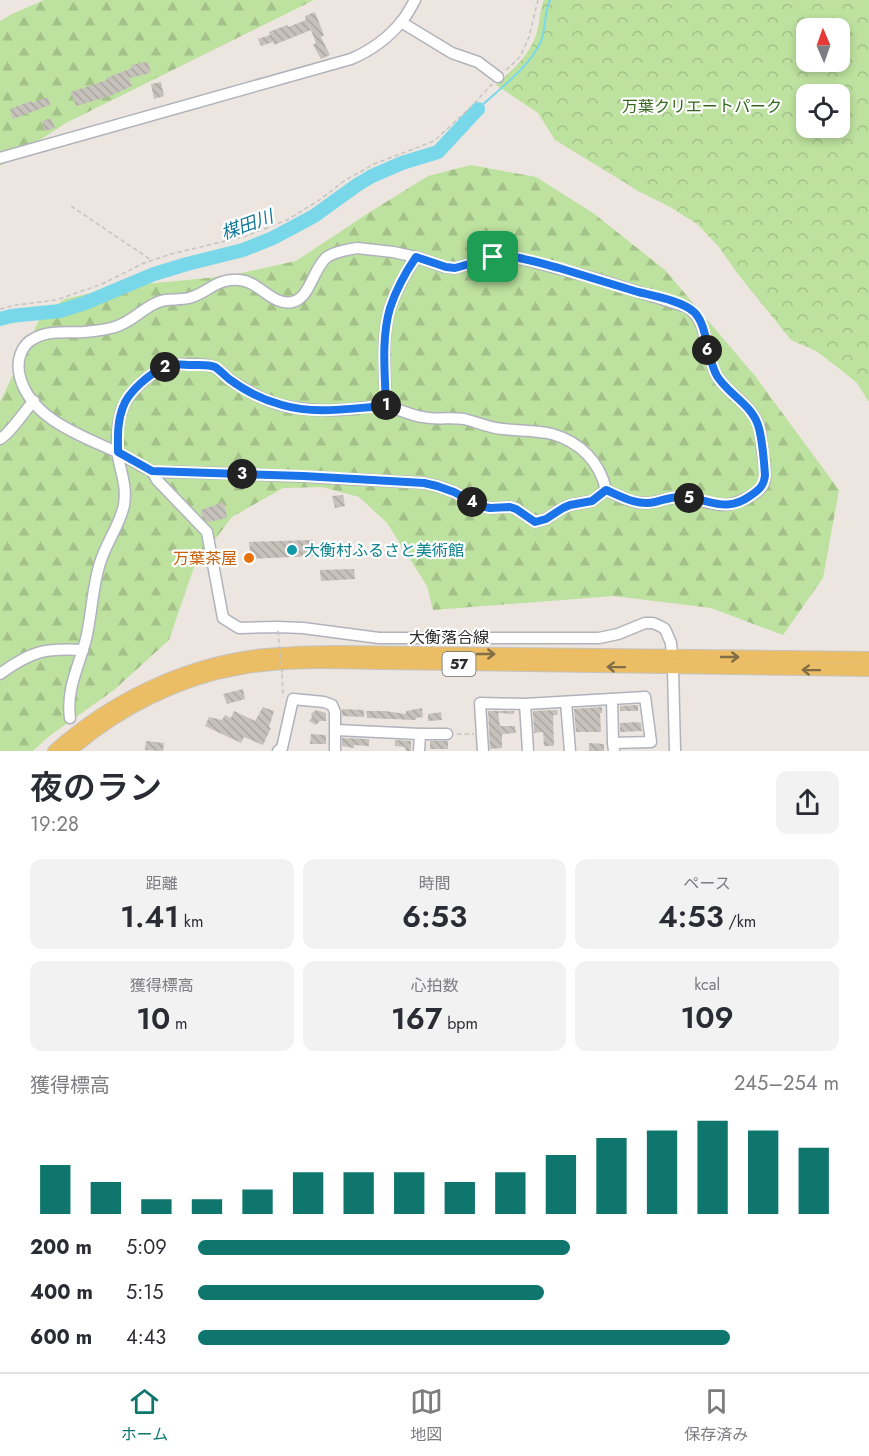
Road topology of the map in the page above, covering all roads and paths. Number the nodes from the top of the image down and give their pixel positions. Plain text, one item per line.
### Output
1 (415, 0) edge
2 (538, 0) edge
3 (402, 22) junction
4 (498, 77) junction
5 (0, 158) edge
6 (71, 206) dead end
7 (416, 257) junction
8 (151, 261) junction
9 (0, 309) edge
10 (34, 401) junction
11 (386, 406) junction
12 (0, 438) edge
13 (118, 452) junction
14 (152, 471) junction
15 (606, 490) junction
16 (278, 631) dead end
17 (83, 650) junction
18 (869, 658) edge
19 (673, 662) junction
20 (869, 670) edge
21 (0, 674) edge
22 (288, 698) junction
23 (612, 699) junction
24 (566, 702) junction
25 (525, 704) junction
26 (70, 718) dead end
27 (336, 730) junction
28 (420, 734) junction
29 (447, 734) joint
30 (481, 734) junction
31 (614, 747) edge
32 (54, 751) edge
33 (70, 751) edge
34 (278, 751) edge
35 (335, 751) edge
36 (419, 751) edge
37 (483, 751) edge
38 (528, 751) edge
39 (570, 751) edge
40 (675, 751) edge

1 - 3 street
2 - 4 path
3 - 4 street
3 - 5 street
4 - 8 path
6 - 8 path
7 - 10 street
7 - 11 street
7 - 15 street
8 - 9 path
10 - 12 street
10 - 13 street
11 - 13 street
11 - 15 street
13 - 14 street
13 - 17 street
14 - 15 street
14 - 19 street
16 - 22 path, bridge
17 - 21 street
17 - 26 street
19 -> 18 main road, 大衡落合線 / 57
20 -> 19 main road, 大衡落合線 / 57
32 -> 19 main road, 大衡落合線 / 57
19 -> 33 main road, 大衡落合線 / 57
19 - 40 street
22 - 27 street
22 - 34 street
23 - 24 street
23 - 31 street
23 - 31 street
24 - 25 street
24 - 39 street
25 - 30 street
25 - 38 street
27 - 28 street
27 - 35 street
28 - 29 street
28 - 36 street
29 - 30 path
30 - 37 street

